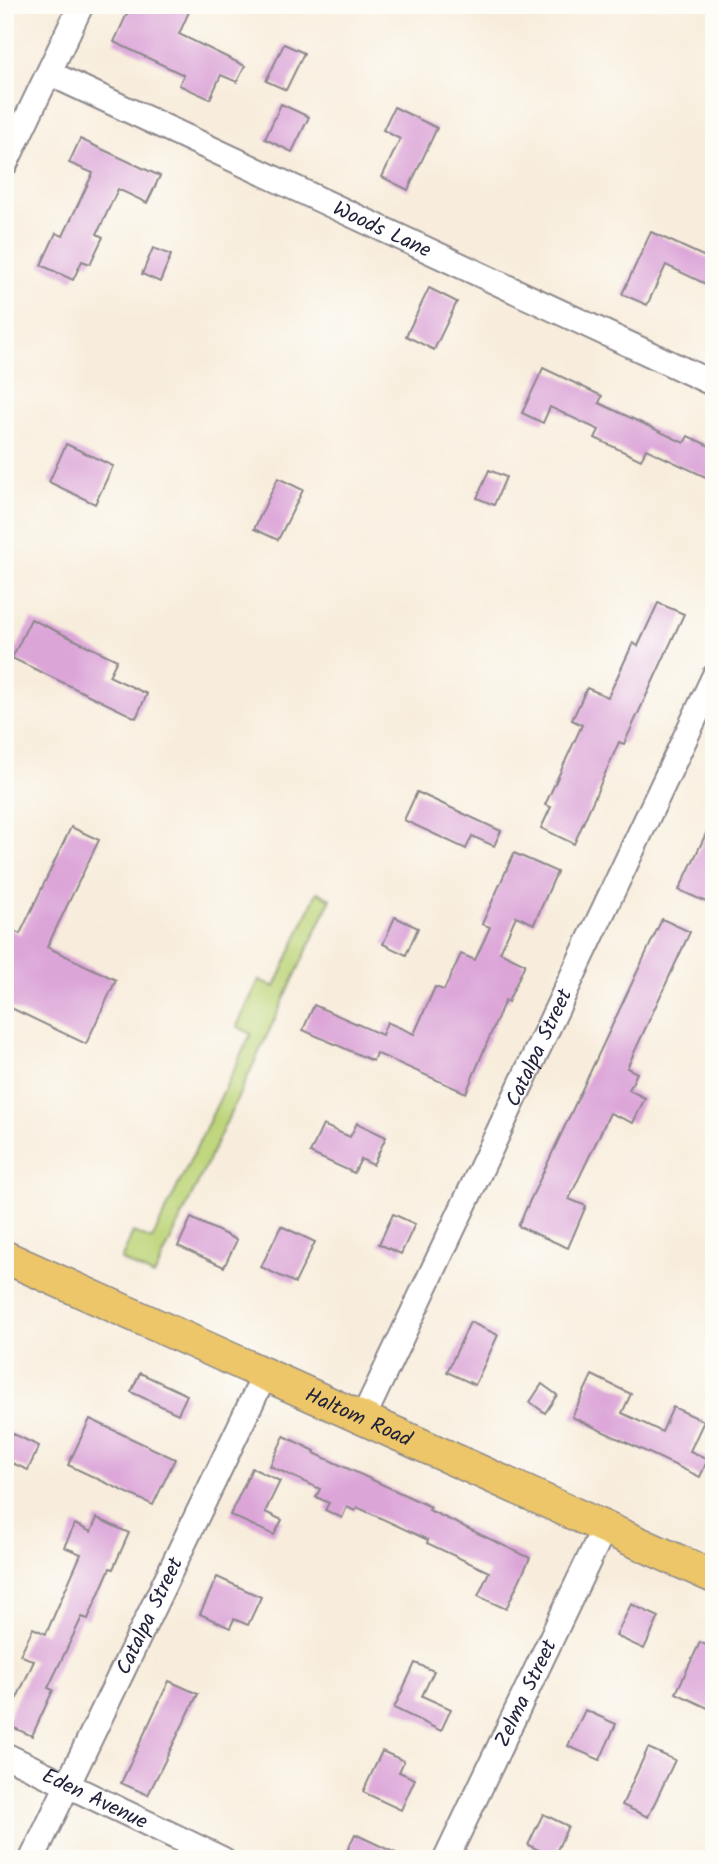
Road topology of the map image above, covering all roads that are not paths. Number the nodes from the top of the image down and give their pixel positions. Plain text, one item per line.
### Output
1 (81, 5) edge
2 (49, 73) junction
3 (5, 163) edge
4 (714, 384) edge
5 (714, 677) edge
6 (5, 1257) edge
7 (265, 1374) junction
8 (363, 1418) junction
9 (605, 1526) junction
10 (714, 1577) edge
11 (5, 1755) edge
12 (68, 1784) junction
13 (32, 1859) edge
14 (222, 1859) edge
15 (446, 1859) edge

1 - 2 street
2 - 3 street
2 - 4 street, Woods Lane
5 - 8 street, Catalpa Street
6 - 7 main road, Haltom Road
7 - 8 main road, Haltom Road
7 - 12 street, Catalpa Street
8 - 9 main road, Haltom Road
9 - 10 main road, Haltom Road
9 - 15 street, Zelma Street
11 - 12 street, Eden Avenue
12 - 13 street, Catalpa Street
12 - 14 street, Eden Avenue

